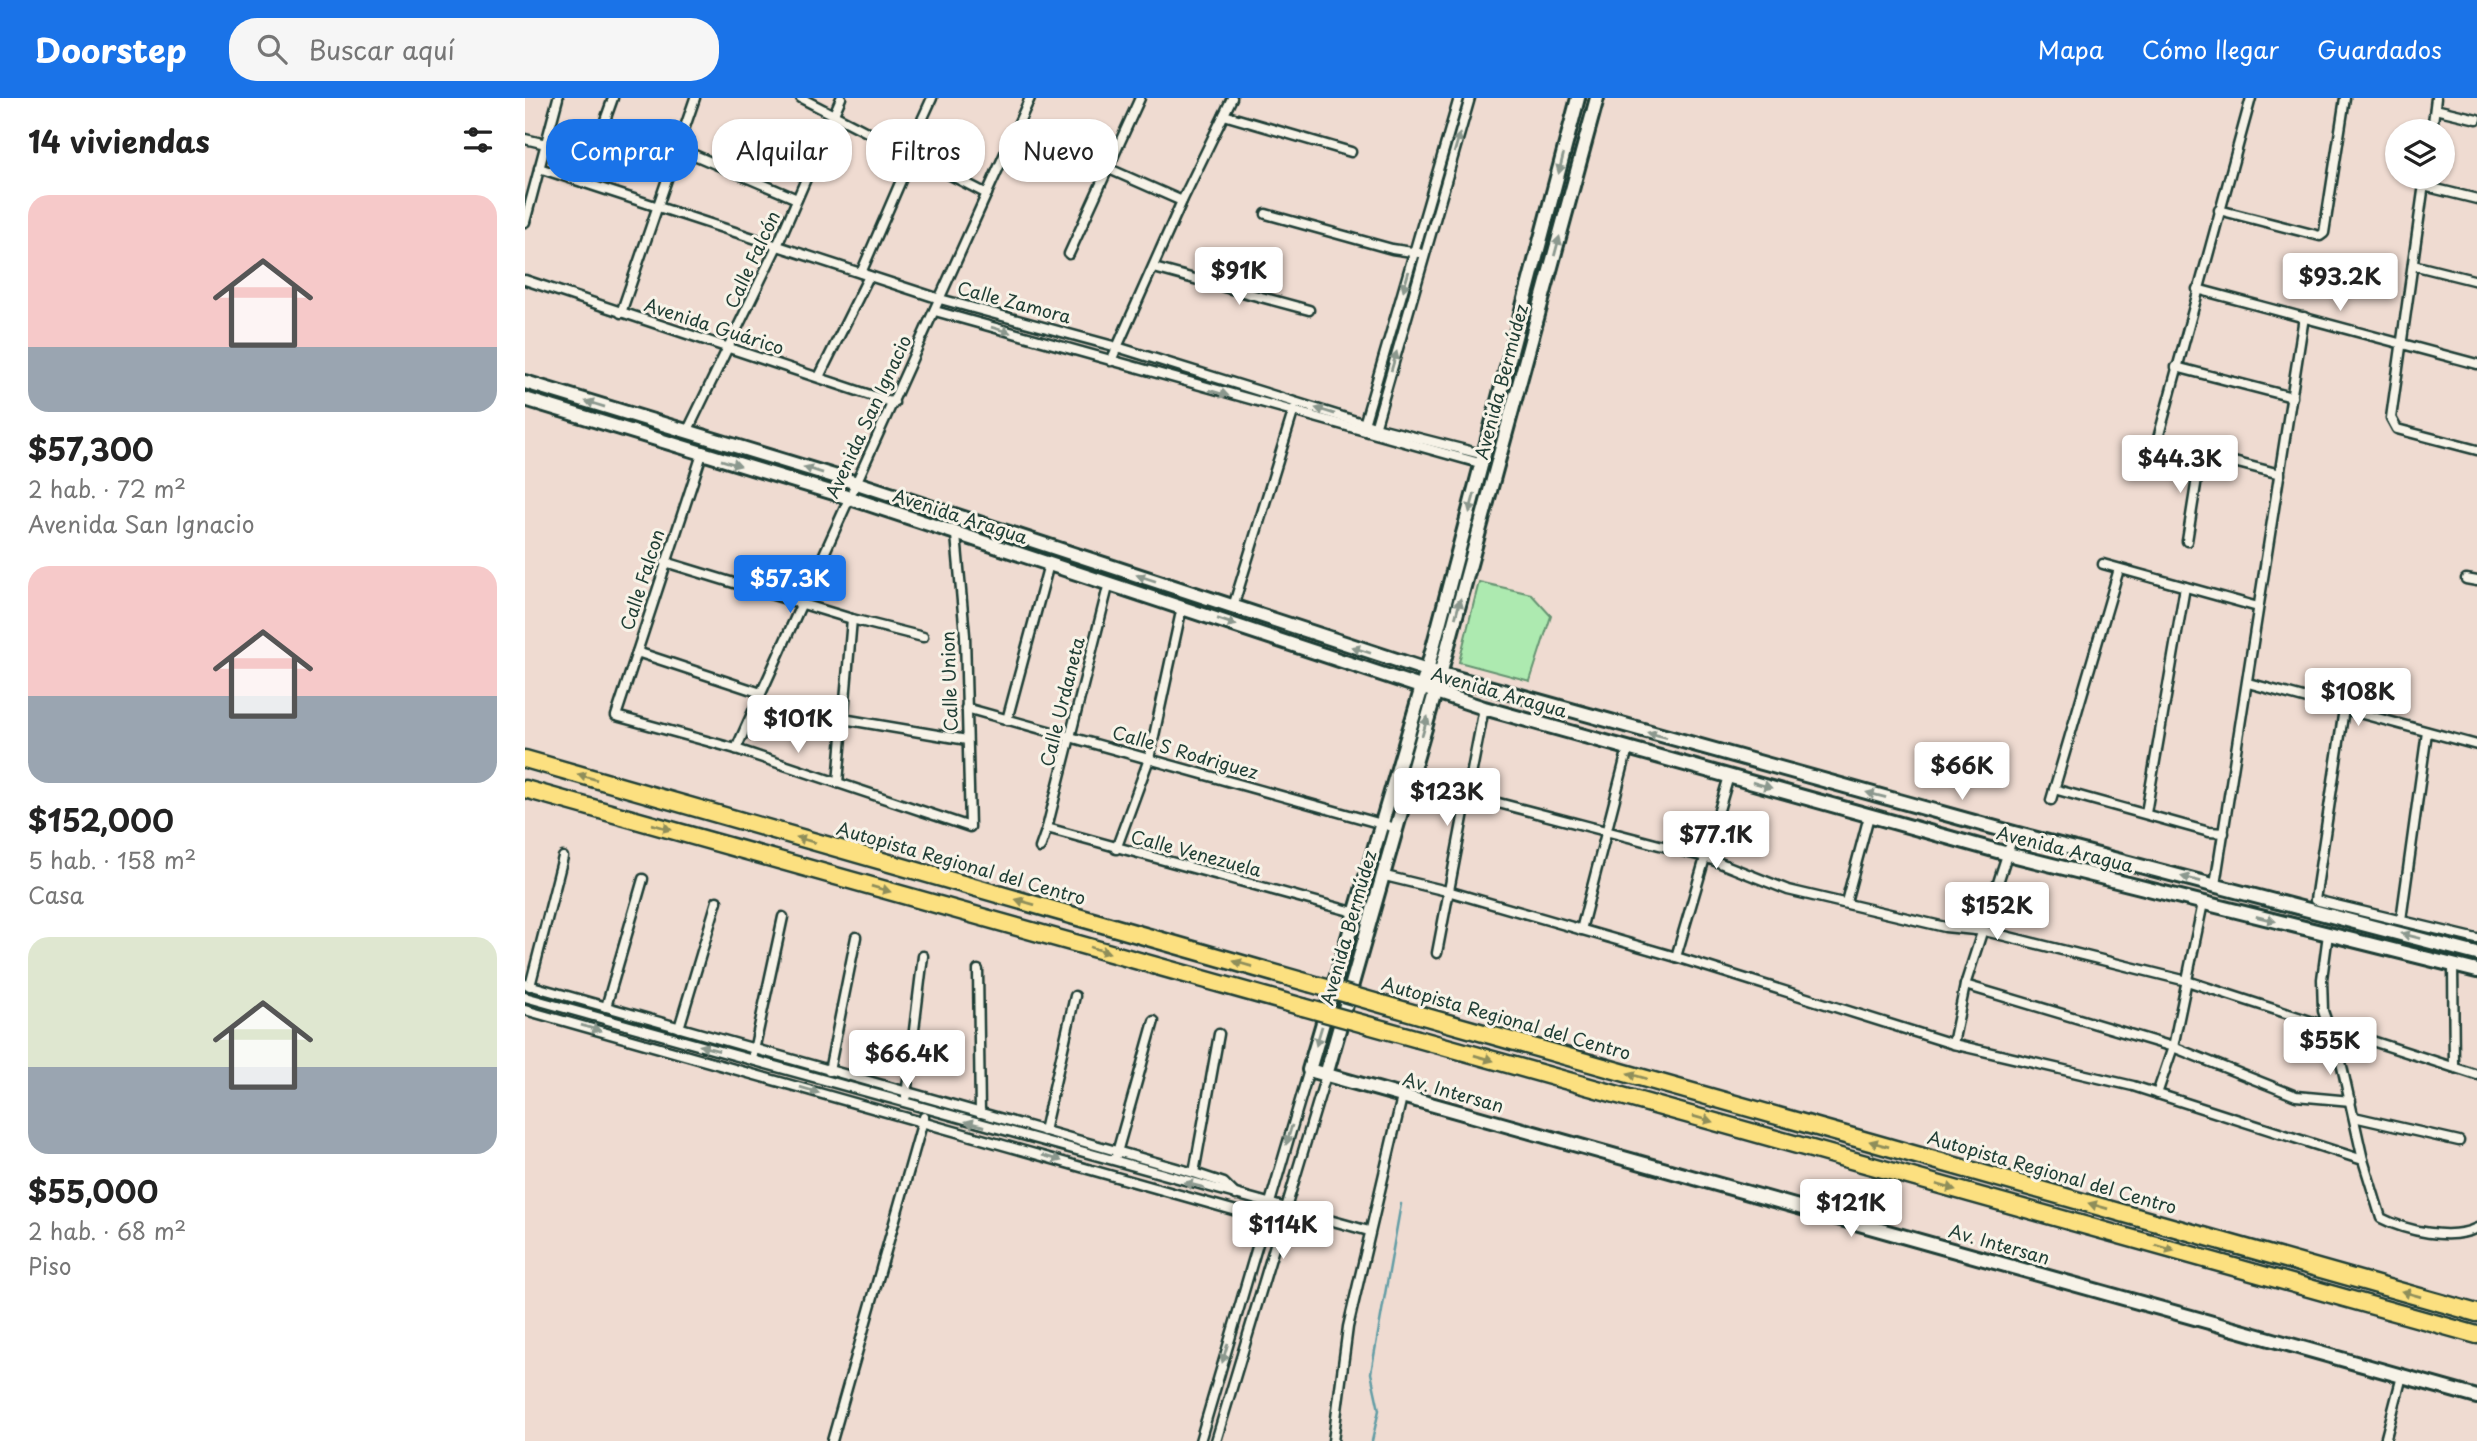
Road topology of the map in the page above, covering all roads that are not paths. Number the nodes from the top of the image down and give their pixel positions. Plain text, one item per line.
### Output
1 (558, 98) edge
2 (613, 98) edge
3 (695, 98) edge
4 (801, 98) edge
5 (841, 98) edge
6 (932, 98) edge
7 (1030, 98) edge
8 (1140, 98) edge
9 (1232, 98) edge
10 (1459, 98) edge
11 (1470, 98) edge
12 (1578, 98) edge
13 (1597, 98) edge
14 (2252, 98) edge
15 (2345, 98) edge
16 (2436, 98) edge
17 (2435, 109) junction
18 (834, 114) junction
19 (1224, 115) junction
20 (553, 119) edge
21 (606, 119) edge
22 (688, 119) edge
23 (924, 119) edge
24 (1020, 119) edge
25 (2434, 119) edge
26 (2477, 119) edge
27 (866, 131) edge
28 (525, 139) edge
29 (546, 144) joint
30 (1118, 146) edge
31 (1351, 152) dead end
32 (698, 157) edge
33 (999, 167) edge
34 (539, 168) junction
35 (546, 170) edge
36 (1118, 175) edge
37 (583, 182) edge
38 (666, 182) edge
39 (900, 182) edge
40 (964, 182) edge
41 (1102, 182) edge
42 (2424, 189) edge
43 (2448, 189) edge
44 (987, 194) junction
45 (797, 199) junction
46 (2477, 199) edge
47 (1182, 201) junction
48 (657, 207) junction
49 (2220, 210) junction
50 (1266, 214) dead end
51 (525, 222) edge
52 (777, 246) junction
53 (1415, 252) junction
54 (1069, 254) dead end
55 (1425, 254) junction
56 (2413, 265) junction
57 (1154, 268) junction
58 (865, 275) junction
59 (1531, 278) junction
60 (525, 280) edge
61 (2477, 281) edge
62 (1547, 282) junction
63 (2197, 289) junction
64 (940, 299) junction
65 (1309, 310) dead end
66 (935, 311) junction
67 (621, 313) junction
68 (2304, 317) junction
69 (2402, 345) junction
70 (730, 347) junction
71 (1117, 347) junction
72 (1111, 361) junction
73 (2477, 364) edge
74 (2176, 367) junction
75 (819, 377) junction
76 (525, 382) edge
77 (2292, 397) junction
78 (525, 399) edge
79 (894, 403) junction
80 (1296, 403) junction
81 (1293, 414) junction
82 (1364, 428) junction
83 (1374, 431) junction
84 (687, 432) junction
85 (2477, 450) edge
86 (2201, 453) junction
87 (702, 454) junction
88 (1484, 460) junction
89 (2280, 474) junction
90 (857, 483) junction
91 (850, 498) junction
92 (956, 535) junction
93 (2187, 541) dead end
94 (665, 562) junction
95 (1049, 564) junction
96 (2103, 564) dead end
97 (2119, 569) junction
98 (2466, 579) dead end
99 (2477, 581) edge
100 (1109, 583) junction
101 (2185, 587) junction
102 (802, 603) junction
103 (1182, 607) junction
104 (1233, 607) junction
105 (2258, 607) junction
106 (852, 619) junction
107 (923, 636) dead end
108 (637, 652) junction
109 (1427, 670) junction
110 (1440, 674) junction
111 (2248, 683) junction
112 (1421, 689) junction
113 (761, 693) junction
114 (1435, 693) junction
115 (966, 708) junction
116 (1484, 708) junction
117 (2344, 709) junction
118 (843, 719) junction
119 (1007, 720) junction
120 (2427, 732) junction
121 (1071, 737) junction
122 (967, 740) junction
123 (2477, 745) edge
124 (1628, 748) junction
125 (736, 749) junction
126 (525, 759) edge
127 (1149, 759) junction
128 (1729, 776) junction
129 (838, 783) junction
130 (525, 789) edge
131 (2055, 789) junction
132 (1468, 795) junction
133 (2051, 800) dead end
134 (2146, 813) junction
135 (1869, 816) junction
136 (1390, 826) junction
137 (1047, 828) junction
138 (1607, 831) junction
139 (2014, 833) junction
140 (2224, 833) junction
141 (1040, 848) dead end
142 (1116, 849) junction
143 (2008, 853) junction
144 (563, 857) dead end
145 (1705, 857) junction
146 (1381, 876) junction
147 (643, 879) dead end
148 (2215, 885) junction
149 (1451, 892) junction
150 (717, 901) dead end
151 (1846, 902) junction
152 (2203, 903) junction
153 (1357, 913) junction
154 (783, 917) dead end
155 (2401, 920) junction
156 (1581, 930) junction
157 (1985, 931) junction
158 (2329, 934) junction
159 (856, 937) dead end
160 (2477, 939) edge
161 (1437, 953) dead end
162 (2477, 954) edge
163 (923, 956) dead end
164 (1676, 957) junction
165 (2453, 965) junction
166 (978, 970) dead end
167 (2477, 971) edge
168 (2187, 981) junction
169 (528, 985) edge
170 (1965, 985) junction
171 (1075, 996) dead end
172 (525, 997) edge
173 (605, 1007) junction
174 (525, 1010) edge
175 (1154, 1021) dead end
176 (679, 1028) junction
177 (2329, 1028) junction
178 (1219, 1034) dead end
179 (1953, 1044) junction
180 (2173, 1047) junction
181 (754, 1049) junction
182 (751, 1060) junction
183 (2454, 1067) junction
184 (1309, 1070) junction
185 (829, 1071) junction
186 (2477, 1074) edge
187 (1326, 1075) junction
188 (907, 1093) junction
189 (2157, 1094) junction
190 (1402, 1097) junction
191 (929, 1099) junction
192 (2351, 1101) junction
193 (905, 1104) junction
194 (926, 1110) junction
195 (980, 1113) junction
196 (902, 1116) junction
197 (2354, 1117) junction
198 (923, 1122) junction
199 (1044, 1131) junction
200 (2459, 1141) dead end
201 (1118, 1152) junction
202 (2363, 1160) junction
203 (1115, 1162) junction
204 (1194, 1173) junction
205 (1236, 1195) junction
206 (1267, 1204) junction
207 (1284, 1207) junction
208 (1263, 1218) junction
209 (1279, 1223) junction
210 (2477, 1227) edge
211 (1369, 1231) junction
212 (2477, 1313) edge
213 (2477, 1335) edge
214 (2402, 1376) junction
215 (2477, 1397) edge
216 (832, 1441) edge
217 (1200, 1441) edge
218 (1216, 1441) edge
219 (1333, 1441) edge
220 (2385, 1441) edge

1 - 20 street
2 - 21 street
3 - 22 street
4 - 18 street
5 - 18 street, Calle Falcón
6 - 23 street
7 - 24 street, Avenida San Ignacio
8 - 30 street
9 - 19 street
10 - 53 street
55 -> 11 street
12 -> 59 street, Avenida Bermúdez
62 -> 13 street, Avenida Bermúdez
14 - 49 street
15 - 49 street
16 - 17 street
17 - 25 street
17 - 26 street
18 - 27 street
18 - 45 street, Calle Falcón
19 - 31 street
19 - 47 street
28 - 29 street
29 - 34 street
32 - 45 street
33 - 44 street, Avenida San Ignacio
34 - 35 street, Calle Zamora
34 - 51 street
36 - 47 street
37 - 48 street, Calle Zamora
38 - 48 street
39 - 58 street
40 - 44 street
41 - 54 street
42 - 56 street
43 - 46 street
44 - 64 street, Avenida San Ignacio
45 - 52 street, Calle Falcón
47 - 57 street
48 - 52 street, Calle Zamora
48 - 67 street
49 - 63 street
50 - 53 street
52 - 58 street, Calle Zamora
52 - 70 street, Calle Falcón
53 - 55 street
53 -> 82 street
83 -> 55 street
56 - 61 street
56 - 69 street
57 - 65 street
57 - 71 street
58 - 64 street, Calle Zamora
58 - 75 street
59 - 62 street
59 - 88 street, Avenida Bermúdez
60 - 67 street, Avenida Guárico
110 -> 62 street, Avenida Bermúdez
63 - 68 street
63 - 74 street
64 - 66 street, Avenida San Ignacio
64 - 71 street, Calle Zamora
66 -> 72 street, Calle Zamora
66 - 79 street, Avenida San Ignacio
67 - 70 street, Avenida Guárico
68 - 69 street
68 - 77 street
69 - 73 street
69 - 85 street
70 - 75 street, Avenida Guárico
70 - 84 street, Calle Falcón
71 - 72 street
71 - 80 street, Calle Zamora
72 -> 81 street, Calle Zamora
74 - 77 street
74 - 86 street
75 - 79 street, Avenida Guárico
84 -> 76 street, Avenida Aragua
77 - 89 street
78 - 87 street, Avenida Aragua
79 - 90 street, Avenida San Ignacio
80 - 81 street
82 -> 80 street, Calle Zamora
81 - 82 street, Calle Zamora
81 - 104 street
82 - 83 street, Calle Zamora
83 - 88 street, Calle Zamora
90 -> 84 street, Avenida Aragua
86 - 89 street
86 - 93 street
87 -> 91 street, Avenida Aragua
87 - 94 street, Calle Falcon
88 -> 109 street, Avenida Bermúdez
89 - 105 street
90 - 91 street, Avenida San Ignacio
104 -> 90 street, Avenida Aragua
91 - 92 street, Avenida Aragua
91 - 102 street, Avenida San Ignacio
92 - 95 street, Avenida Aragua
92 - 115 street, Calle Union
94 - 102 street
94 - 108 street, Calle Falcon
95 - 100 street, Avenida Aragua
95 - 119 street
96 - 97 street
97 - 101 street
97 - 131 street
98 - 99 street
100 - 103 street, Avenida Aragua
100 - 121 street, Calle Urdaneta
101 - 105 street
101 - 134 street
102 - 106 street
102 - 113 street, Avenida San Ignacio
103 -> 112 street, Avenida Aragua
103 - 127 street
109 -> 104 street, Avenida Aragua
105 - 111 street
106 - 107 street
106 - 118 street
108 - 113 street
108 - 125 street, Calle Falcon
109 - 110 street, Avenida Aragua
109 - 112 street, Avenida Bermúdez
110 - 114 street, Avenida Bermúdez
139 -> 110 street, Avenida Aragua
111 - 117 street
111 - 140 street
112 - 114 street, Avenida Aragua
112 - 136 street, Avenida Bermúdez
113 - 125 street, Avenida San Ignacio
114 - 116 street, Avenida Aragua
136 -> 114 street, Avenida Bermúdez
115 - 119 street, Calle S Rodriguez
115 - 122 street, Calle Union
116 - 124 street, Avenida Aragua
116 - 132 street
117 - 120 street
117 - 155 street
118 - 122 street
118 - 129 street
119 - 121 street, Calle S Rodriguez
120 - 123 street
120 - 155 street
121 - 127 street, Calle S Rodriguez
121 - 137 street, Calle Urdaneta
122 - 129 street, Calle Union
124 - 128 street, Avenida Aragua
124 - 138 street
125 - 129 street
212 -> 126 highway, Autopista Regional del Centro, bridge
127 - 136 street, Calle S Rodriguez
127 - 142 street
128 -> 135 street, Avenida Aragua
128 - 145 street
130 -> 213 highway, bridge
131 - 133 street
131 - 134 street
132 - 138 street
132 - 149 street
134 - 140 street
135 - 143 street, Avenida Aragua
135 - 151 street
136 - 146 street, Avenida Bermúdez
136 - 153 street, Avenida Bermúdez
137 - 141 street
137 - 142 street, Calle Venezuela
138 - 145 street
138 - 156 street
139 - 143 street
148 -> 139 street, Avenida Aragua
140 - 148 street
142 - 153 street, Calle Venezuela
143 - 152 street, Avenida Aragua
143 - 157 street
144 - 169 street
145 - 151 street
145 - 164 street
146 - 149 street
146 - 187 street, Avenida Bermúdez
147 - 173 street
162 -> 148 street, Avenida Aragua
149 - 156 street
149 - 161 street
150 - 176 street
151 - 157 street
152 -> 158 street, Avenida Aragua
152 - 168 street
153 -> 184 street, Avenida Bermúdez
154 - 181 street
155 - 160 street
156 - 164 street
157 - 168 street
157 - 170 street
158 - 165 street, Avenida Aragua
158 - 177 street
159 - 185 street
163 - 188 street
164 - 179 street
165 - 167 street, Avenida Aragua
165 - 183 street
166 - 195 street
168 - 177 street
168 - 180 street
169 - 173 street
170 - 179 street
170 - 180 street
171 - 199 street
182 -> 172 street
173 - 176 street
174 -> 196 street
175 - 201 street
176 - 181 street
177 - 183 street
177 - 192 street
178 - 204 street
179 - 189 street
180 - 189 street
180 - 192 street
181 - 182 street
181 - 185 street
182 - 193 street
183 - 186 street
184 - 187 street, Av. Intersan
184 -> 206 street, Avenida Bermúdez
185 - 188 street
187 - 190 street, Av. Intersan
187 - 207 street, Avenida Bermúdez
188 - 191 street
188 - 193 street
189 - 202 street
190 - 211 street
190 - 214 street, Av. Intersan
191 - 194 street
191 - 195 street
192 - 197 street
193 - 194 street
193 - 196 street
194 - 198 street
203 -> 194 street
195 - 199 street
196 - 198 street
197 - 200 street
197 - 202 street
198 -> 208 street
198 - 216 street
199 - 201 street
201 - 203 street
201 - 204 street
202 - 210 street
205 -> 203 street
204 - 205 street
205 - 206 street
206 - 207 street
206 - 208 street, Avenida Bermúdez
207 - 209 street, Avenida Bermúdez
207 - 211 street
208 - 209 street
208 -> 217 street, Avenida Bermúdez
209 - 218 street, Avenida Bermúdez
211 - 219 street
214 - 215 street, Av. Intersan
214 - 220 street

